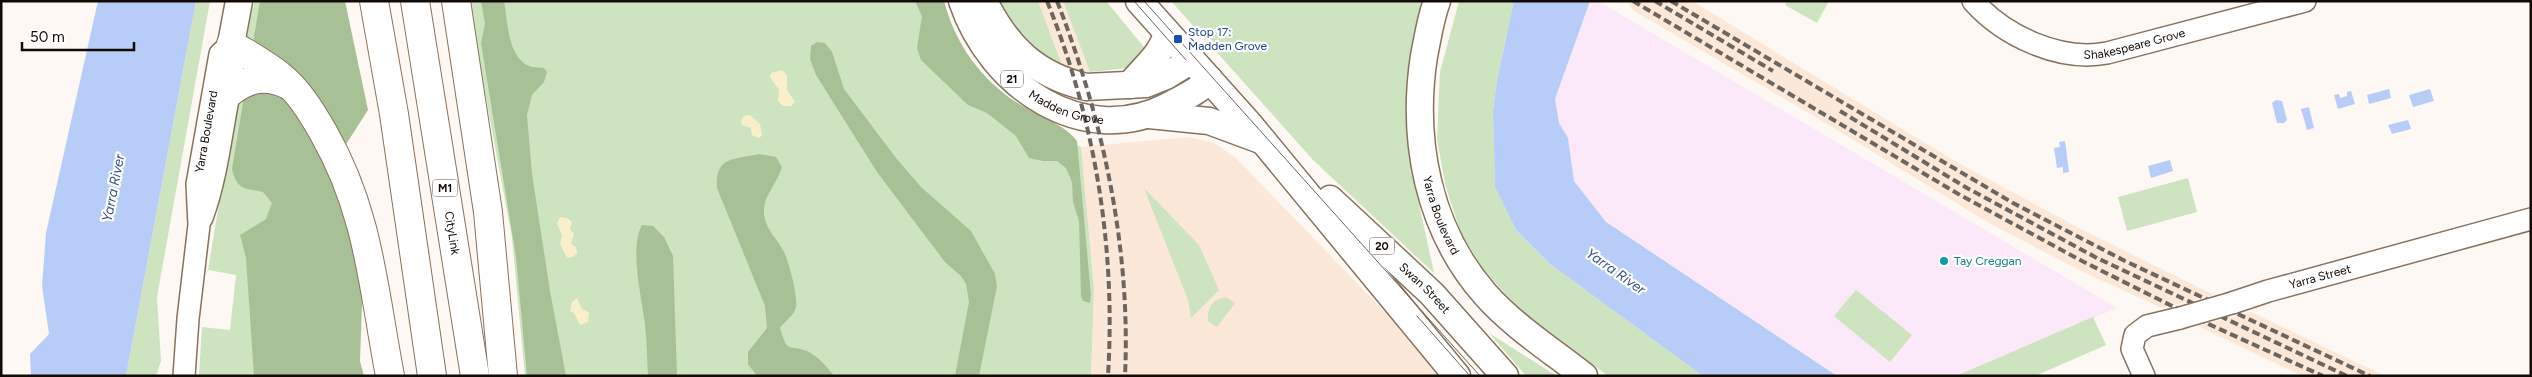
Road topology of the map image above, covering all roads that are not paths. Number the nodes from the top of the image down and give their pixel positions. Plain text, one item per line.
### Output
1 (239, 1) edge
2 (374, 1) edge
3 (415, 1) edge
4 (456, 1) edge
5 (962, 1) edge
6 (984, 1) edge
7 (1139, 1) edge
8 (1438, 1) edge
9 (1973, 1) edge
10 (2305, 1) edge
11 (1167, 33) junction
12 (231, 44) junction
13 (1200, 69) junction
14 (1130, 85) junction
15 (292, 87) junction
16 (229, 93) junction
17 (1148, 115) junction
18 (1257, 133) junction
19 (2531, 219) edge
20 (199, 225) junction
21 (184, 376) edge
22 (390, 376) edge
23 (432, 376) edge
24 (475, 376) edge
25 (503, 376) edge
26 (1457, 376) edge
27 (1505, 376) edge
28 (1584, 376) edge
29 (2144, 376) edge

1 - 12 main road, Yarra Boulevard
2 - 23 highway
3 - 24 highway, CityLink / M1
4 - 25 highway
5 - 17 main road, Madden Grove / 21
6 - 14 main road, Madden Grove / 21
7 - 11 main road, Swan Street / 20
8 - 28 main road, Yarra Boulevard
9 - 10 street, Shakespeare Grove
11 - 13 main road, Swan Street / 20
11 - 14 main road
12 - 15 highway
12 - 16 street, Yarra Boulevard
12 - 20 street, Yarra Boulevard
13 - 14 main road, Madden Grove / 21
13 - 17 main road, Madden Grove / 21
13 - 18 main road, Swan Street / 20
15 - 16 highway
15 - 22 highway
16 - 20 street, Yarra Boulevard
17 - 18 main road
18 - 26 main road, Swan Street / 20
18 - 27 main road, Swan Street / 20
19 - 29 street, Yarra Street, bridge
20 - 21 street, Yarra Boulevard

